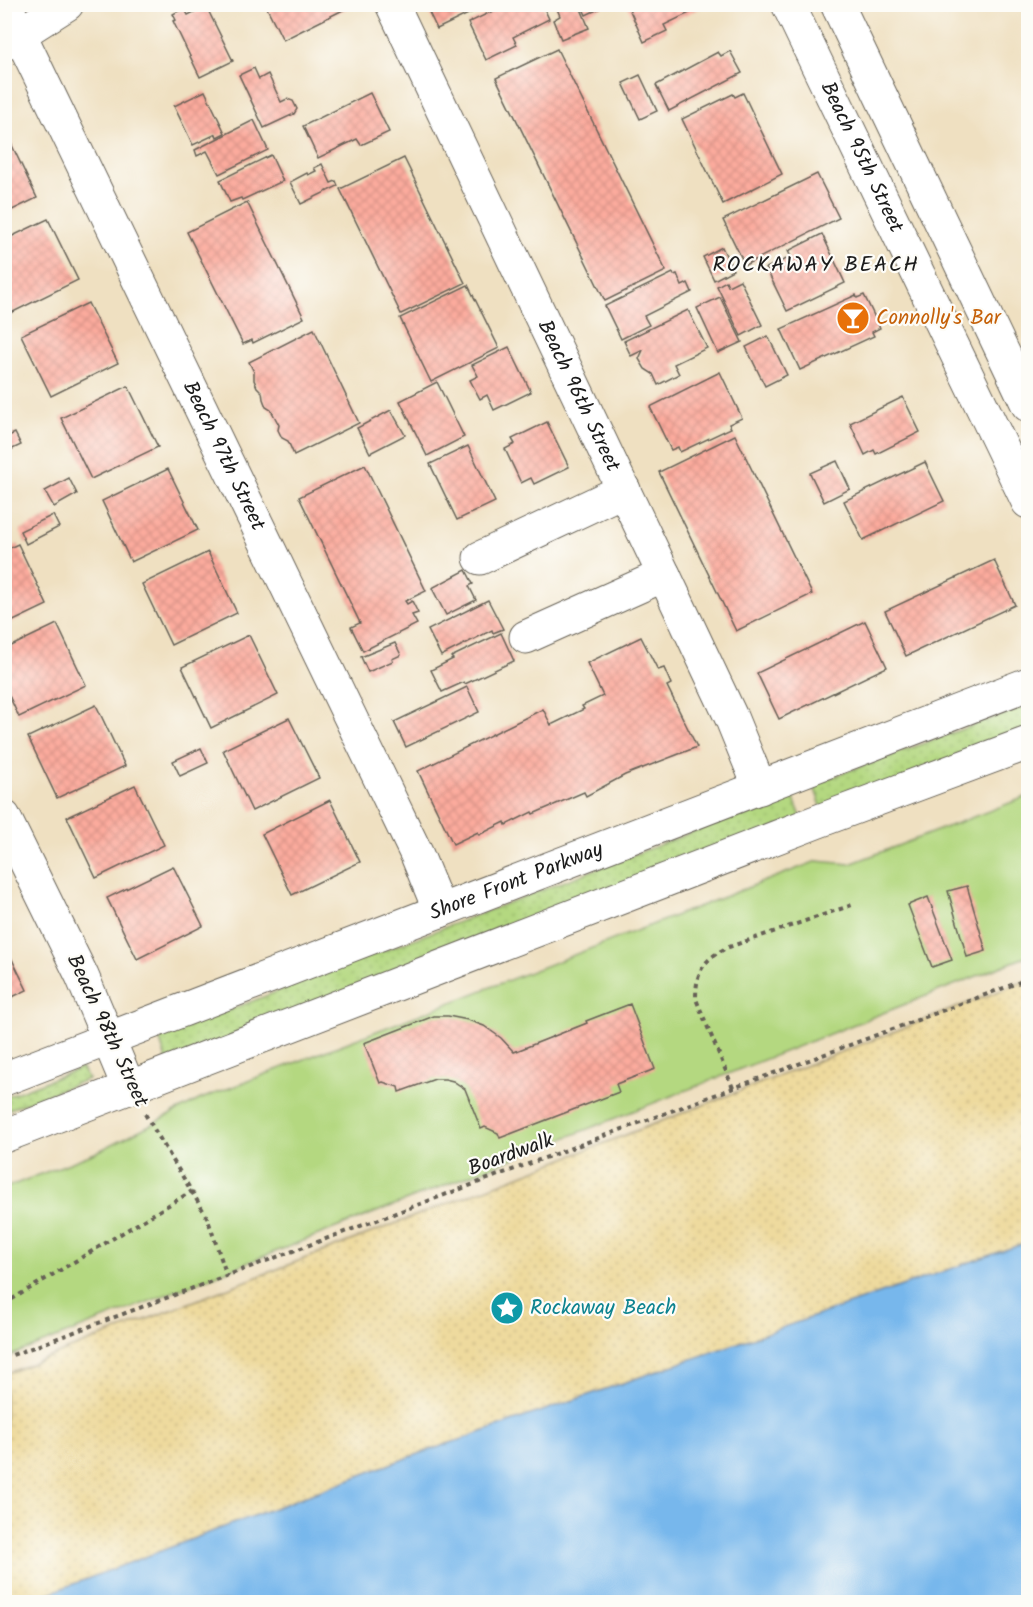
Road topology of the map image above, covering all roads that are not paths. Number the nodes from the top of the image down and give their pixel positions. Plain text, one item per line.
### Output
1 (5, 4) edge
2 (67, 4) edge
3 (392, 4) edge
4 (837, 5) edge
5 (793, 14) edge
6 (12, 40) edge
7 (1029, 405) edge
8 (624, 490) junction
9 (1029, 502) edge
10 (480, 558) dead end
11 (664, 574) junction
12 (526, 637) dead end
13 (1029, 684) edge
14 (1029, 743) edge
15 (760, 788) junction
16 (4, 817) edge
17 (440, 911) junction
18 (109, 1038) junction
19 (4, 1078) edge
20 (129, 1088) junction
21 (4, 1136) edge

1 - 6 street, Beach 97th Street
2 - 6 street
3 - 8 street, Beach 96th Street
4 - 5 street
4 - 7 street, Beach 95th Street
5 - 9 street, Beach 95th Street
6 - 17 street, Beach 97th Street
8 - 10 street
8 - 11 street, Beach 96th Street
11 - 12 street
11 - 15 street, Beach 96th Street
13 - 15 street, Shore Front Parkway
14 - 20 street
15 - 17 street, Shore Front Parkway
16 - 18 street, Beach 98th Street
17 - 18 street, Shore Front Parkway
18 - 19 street, Shore Front Parkway
18 - 20 street, Beach 98th Street
20 - 21 street

